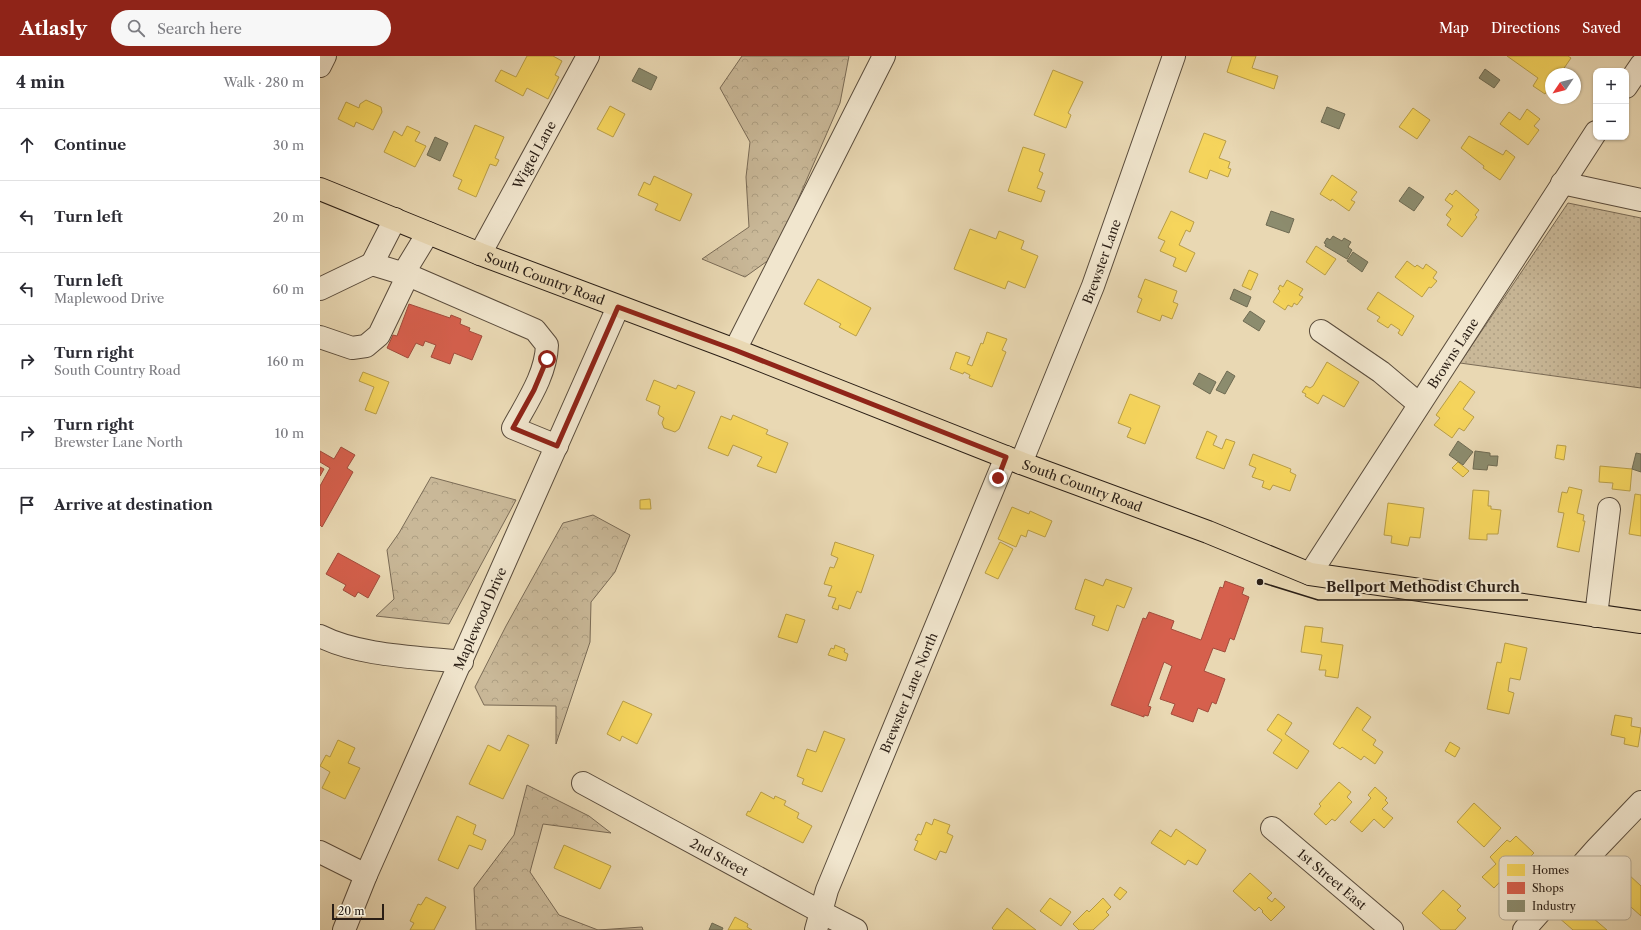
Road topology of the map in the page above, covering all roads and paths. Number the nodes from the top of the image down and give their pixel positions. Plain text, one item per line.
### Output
1 (325, 56) edge
2 (588, 56) edge
3 (884, 56) edge
4 (1174, 56) edge
5 (1641, 65) edge
6 (320, 66) edge
7 (1629, 83) edge
8 (1593, 137) edge
9 (1562, 184) junction
10 (320, 189) edge
11 (1641, 200) edge
12 (395, 219) junction
13 (428, 233) junction
14 (480, 254) junction
15 (372, 264) junction
16 (405, 275) junction
17 (320, 289) edge
18 (618, 307) junction
19 (1321, 331) dead end
20 (320, 336) edge
21 (735, 350) junction
22 (1419, 404) junction
23 (557, 446) junction
24 (1014, 460) junction
25 (1609, 509) dead end
26 (1310, 574) junction
27 (1596, 616) junction
28 (1641, 622) edge
29 (320, 636) edge
30 (462, 662) junction
31 (583, 782) dead end
32 (1641, 802) edge
33 (1272, 828) dead end
34 (320, 852) edge
35 (1590, 856) edge
36 (366, 874) junction
37 (1533, 920) edge
38 (818, 921) edge
39 (344, 930) edge
40 (856, 930) edge
41 (1392, 930) edge
42 (1524, 930) edge

1 - 6 street
2 - 14 street, Wigtel Lane
3 - 21 street
4 - 24 street, Brewster Lane
5 - 7 street
8 - 9 street, Browns Lane
9 - 11 street
9 - 22 street, Browns Lane
10 - 12 main road, South Country Road
12 - 13 main road, South Country Road
12 - 15 street
13 - 14 main road, South Country Road
13 - 16 street
14 - 18 main road, South Country Road
15 - 16 street
15 - 17 street
16 - 20 street
16 - 23 street
18 - 21 main road, South Country Road
18 - 23 street, Maplewood Drive
19 - 22 street
21 - 24 main road, South Country Road
22 - 26 street, Browns Lane
23 - 30 street, Maplewood Drive
24 - 26 main road, South Country Road
24 - 38 street, Brewster Lane North
25 - 27 street
26 - 27 main road, South Country Road
27 - 28 main road, South Country Road
29 - 30 street
30 - 36 street, Maplewood Drive
31 - 38 street, 2nd Street
32 - 35 street
33 - 41 street, 1st Street East
34 - 36 street
36 - 39 street, Maplewood Drive
37 - 42 street
38 - 40 street, 2nd Street

